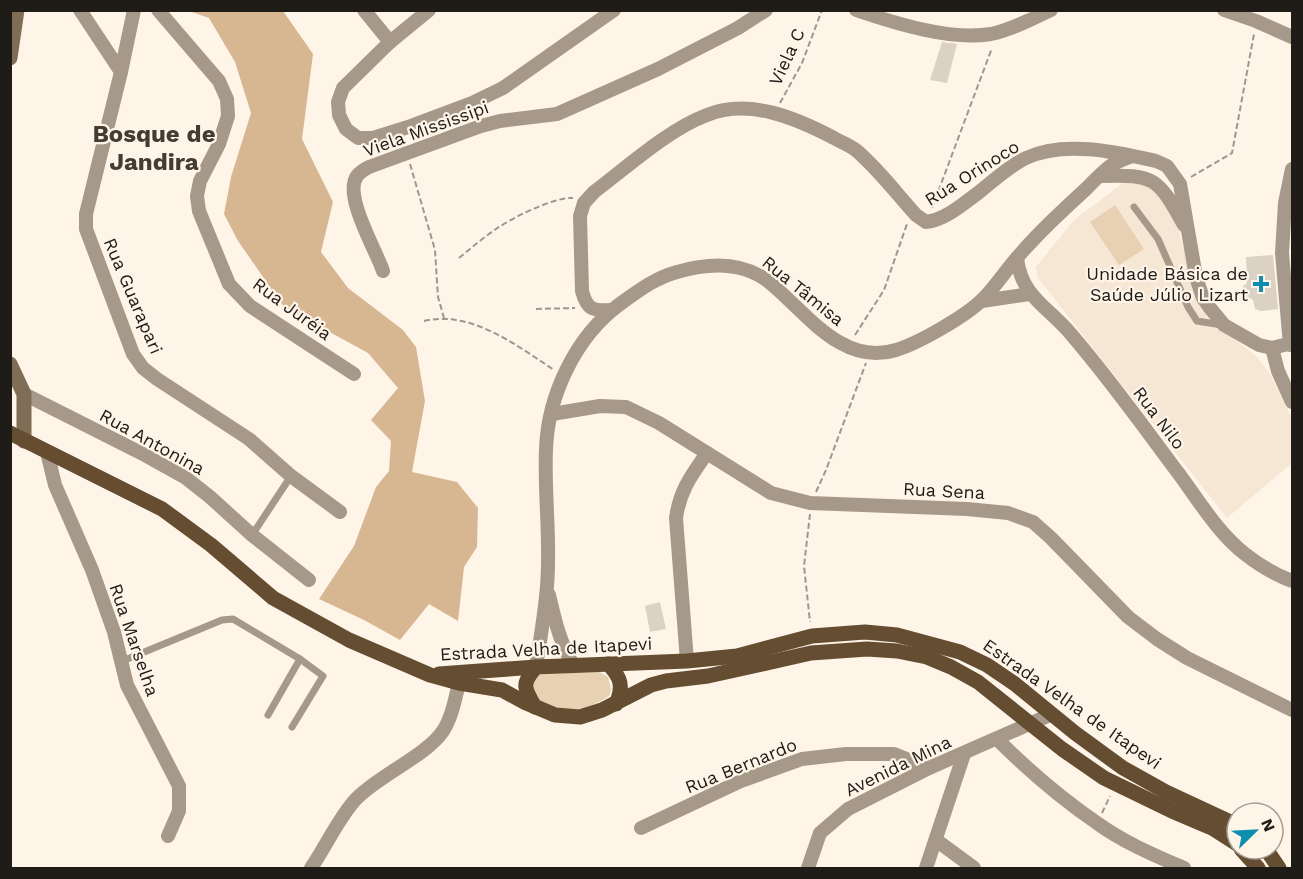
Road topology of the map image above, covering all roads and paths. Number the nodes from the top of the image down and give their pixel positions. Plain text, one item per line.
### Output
1 (17, 10) edge
2 (80, 10) edge
3 (134, 10) edge
4 (158, 10) edge
5 (364, 10) edge
6 (429, 10) edge
7 (614, 10) edge
8 (766, 10) edge
9 (822, 10) edge
10 (856, 10) edge
11 (1051, 10) edge
12 (1224, 10) edge
13 (1256, 21) junction
14 (998, 32) junction
15 (1293, 37) edge
16 (390, 42) junction
17 (10, 58) edge
18 (121, 72) junction
19 (773, 114) junction
20 (1086, 150) junction
21 (407, 153) junction
22 (1132, 156) junction
23 (1293, 169) edge
24 (1101, 176) junction
25 (1180, 184) junction
26 (591, 195) junction
27 (1134, 207) dead end
28 (911, 210) junction
29 (926, 222) junction
30 (1189, 235) junction
31 (459, 258) dead end
32 (1017, 258) junction
33 (383, 271) dead end
34 (1030, 294) junction
35 (981, 301) junction
36 (590, 308) junction
37 (536, 309) dead end
38 (611, 310) junction
39 (444, 318) junction
40 (423, 321) dead end
41 (1224, 325) junction
42 (1291, 344) edge
43 (849, 347) junction
44 (1272, 348) junction
45 (870, 354) junction
46 (10, 364) edge
47 (354, 374) dead end
48 (564, 376) junction
49 (24, 394) junction
50 (1293, 402) edge
51 (552, 414) junction
52 (17, 437) edge
53 (47, 452) junction
54 (707, 453) junction
55 (291, 476) junction
56 (810, 503) junction
57 (340, 512) dead end
58 (252, 535) junction
59 (309, 580) dead end
60 (1293, 581) edge
61 (547, 586) junction
62 (812, 636) junction
63 (300, 659) junction
64 (687, 661) junction
65 (120, 662) junction
66 (608, 664) junction
67 (574, 666) junction
68 (536, 667) junction
69 (430, 675) junction
70 (459, 683) junction
71 (616, 704) junction
72 (535, 707) junction
73 (1293, 710) edge
74 (1052, 714) junction
75 (268, 716) dead end
76 (1030, 724) junction
77 (292, 727) dead end
78 (997, 739) junction
79 (964, 754) junction
80 (929, 768) junction
81 (1110, 796) dead end
82 (1225, 819) edge
83 (1097, 824) junction
84 (640, 828) dead end
85 (168, 836) dead end
86 (1225, 836) edge
87 (936, 840) junction
88 (311, 868) edge
89 (808, 868) edge
90 (926, 868) edge
91 (974, 868) edge
92 (1184, 868) edge

1 - 17 street
2 - 18 street
3 - 18 street, Rua Guarapari
4 - 47 street, Rua Juréia
5 - 16 street
6 - 16 street
7 - 16 street
8 - 21 street, Viela Mississipi
9 - 19 path, Viela C
10 - 14 street
11 - 14 street
12 - 13 street
13 - 15 street
13 - 25 path
14 - 29 path
18 - 55 street, Rua Guarapari
19 - 26 street, Rua Orinoco
19 - 28 street, Rua Orinoco
20 - 22 street, Rua Orinoco
20 - 24 street
20 - 29 street, Rua Orinoco
21 - 33 street, Viela Mississipi
21 - 39 path
22 - 24 street, Rua Tâmisa
22 - 25 street, Rua Orinoco
23 - 42 street
24 - 30 street
24 - 32 street, Rua Tâmisa
25 - 30 street
26 - 31 path
26 - 36 street
27 - 41 lane
28 - 29 street, Rua Orinoco
28 - 43 path
30 - 41 street
32 - 34 street, Rua Nilo
32 - 35 street, Rua Tâmisa
34 - 35 street
34 - 60 street, Rua Nilo
35 - 45 street, Rua Tâmisa
36 - 37 path
36 - 38 street
38 - 43 street, Rua Tâmisa
38 - 48 street, Rua Tâmisa
39 - 40 path
39 - 48 path
41 - 44 street
42 - 44 street
43 - 45 street, Rua Tâmisa
44 - 50 street
45 - 56 path
46 - 49 street
48 - 51 street, Rua Tâmisa
49 - 52 street
49 - 58 street, Rua Antonina
51 - 54 street, Rua Sena
51 - 61 street, Rua Tâmisa
52 - 53 main road
53 - 65 street, Rua Marselha
53 - 69 main road
54 - 56 street, Rua Sena
54 - 64 street
55 - 57 street, Rua Guarapari
55 - 58 lane
56 - 62 path
56 - 73 street, Rua Sena
58 - 59 street, Rua Antonina
61 - 67 street, Rua Tâmisa
61 - 68 street, Rua Tâmisa
62 - 64 main road, Estrada Velha de Itapevi
62 - 74 main road, Estrada Velha de Itapevi
63 - 65 lane
63 - 75 lane
63 - 77 lane
64 - 66 main road, Estrada Velha de Itapevi
65 - 85 street, Rua Marselha
66 - 67 main road, Estrada Velha de Itapevi
66 - 71 main road
67 - 68 main road, Estrada Velha de Itapevi
68 - 69 main road, Estrada Velha de Itapevi
68 - 72 main road
69 - 70 main road, Estrada Velha de Itapevi
70 - 72 main road, Estrada Velha de Itapevi
70 - 88 street
71 - 72 main road, Estrada Velha de Itapevi
71 - 76 main road, Estrada Velha de Itapevi
74 - 76 street, Avenida Mina
74 - 82 main road, Estrada Velha de Itapevi
76 - 78 street, Avenida Mina
76 - 86 main road, Estrada Velha de Itapevi
78 - 79 street, Avenida Mina
78 - 83 street
79 - 80 street, Avenida Mina
79 - 87 street
80 - 84 street, Rua Bernardo
80 - 89 street, Avenida Mina
81 - 83 path
83 - 92 street
87 - 90 street
87 - 91 street

